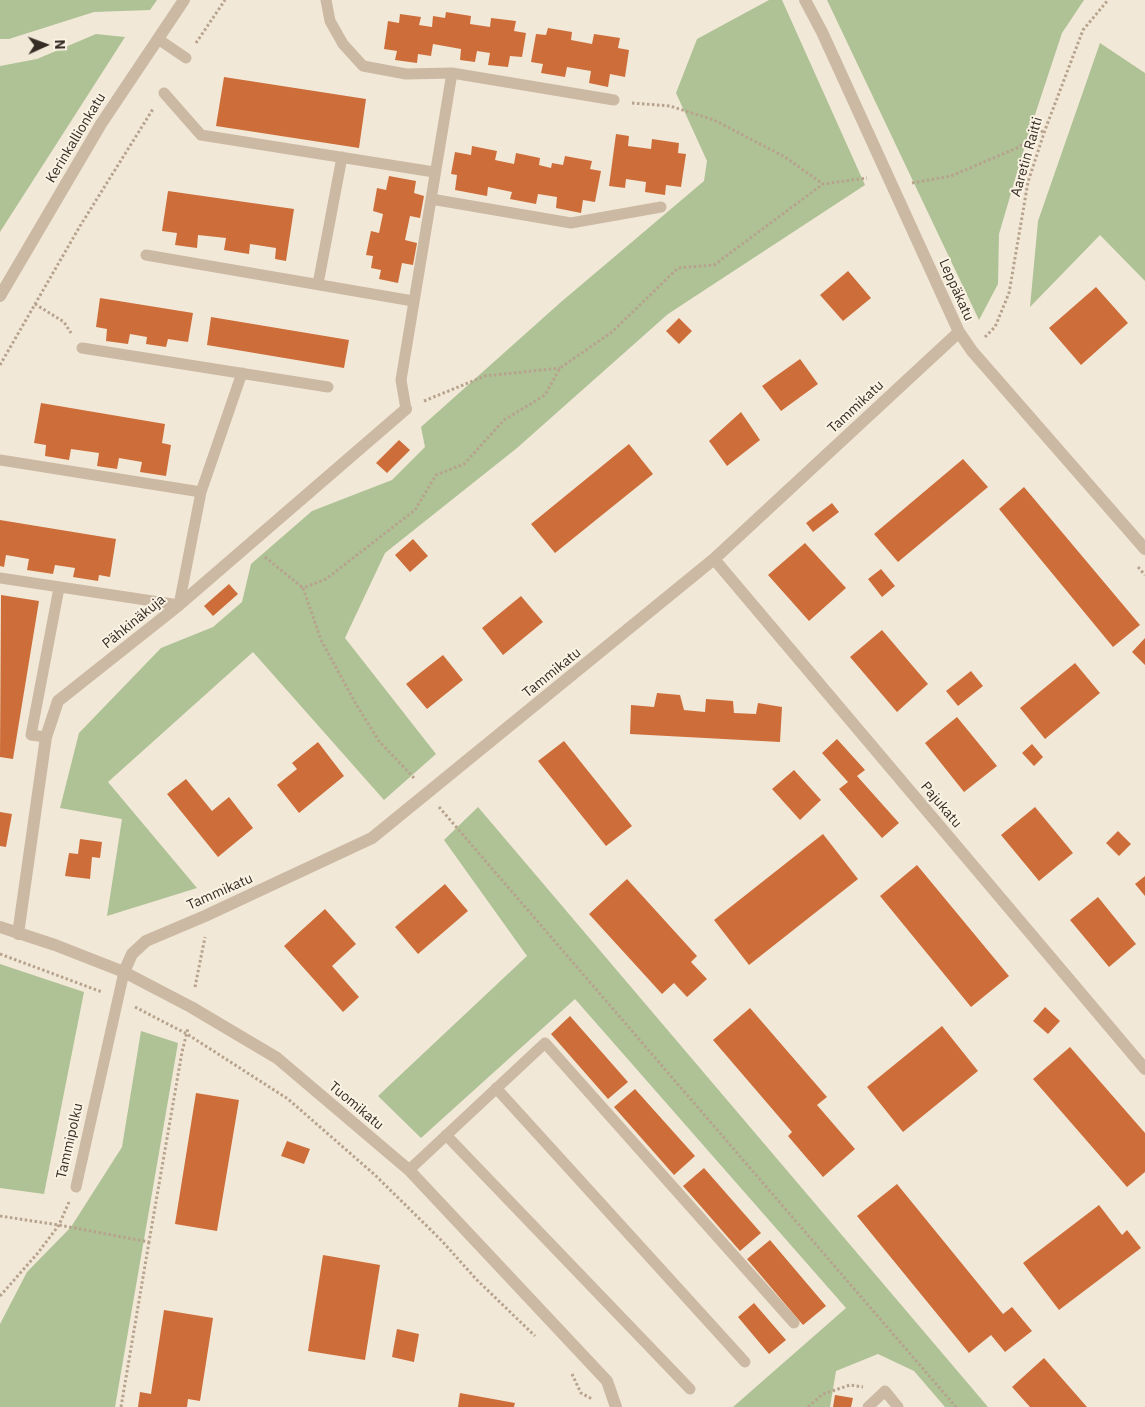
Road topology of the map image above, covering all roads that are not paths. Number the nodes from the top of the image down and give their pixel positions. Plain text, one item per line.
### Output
1 (184, 0) edge
2 (326, 0) edge
3 (805, 0) edge
4 (158, 39) junction
5 (186, 58) road end
6 (452, 73) junction
7 (164, 93) road end
8 (614, 100) road end
9 (342, 157) junction
10 (434, 172) junction
11 (431, 199) junction
12 (661, 207) dead end
13 (146, 255) dead end
14 (318, 284) junction
15 (0, 296) edge
16 (413, 301) junction
17 (959, 332) junction
18 (82, 348) dead end
19 (242, 373) junction
20 (328, 387) dead end
21 (406, 409) joint
22 (0, 460) edge
23 (201, 492) junction
24 (1145, 549) edge
25 (714, 559) junction
26 (0, 578) edge
27 (59, 588) junction
28 (178, 605) junction
29 (46, 737) junction
30 (0, 928) edge
31 (18, 934) junction
32 (124, 972) junction
33 (1145, 1069) edge
34 (496, 1088) junction
35 (446, 1136) junction
36 (409, 1170) junction
37 (76, 1187) road end
38 (794, 1324) dead end
39 (745, 1362) dead end
40 (690, 1389) dead end
41 (616, 1407) edge
42 (868, 1407) edge
43 (898, 1407) edge

1 - 4 street, Kerinkallionkatu
2 - 6 lane
3 - 17 street, Leppäkatu
4 - 5 lane
4 - 15 street, Kerinkallionkatu
6 - 8 lane
6 - 10 lane
7 - 9 lane
9 - 10 lane
9 - 14 lane
10 - 11 lane
11 - 12 lane
11 - 16 lane
13 - 14 lane
14 - 16 lane
16 - 21 lane
17 - 24 street, Leppäkatu
17 - 25 street, Tammikatu
18 - 19 lane
19 - 20 lane
19 - 23 lane
21 - 28 street, Pähkinäkuja
22 - 23 lane
23 - 28 lane
25 - 32 street, Tammikatu
25 - 33 street, Pajukatu
26 - 27 lane
27 - 28 lane
27 - 29 lane
28 - 29 street, Pähkinäkuja
29 - 31 street, Pähkinäkuja
30 - 31 street, Tuomikatu
31 - 32 street, Tuomikatu
32 - 36 street, Tuomikatu
32 - 37 lane, Tammipolku
34 - 35 lane
34 - 38 lane
34 - 39 lane
35 - 36 lane
35 - 40 lane
36 - 41 street, Tuomikatu
42 - 43 lane

